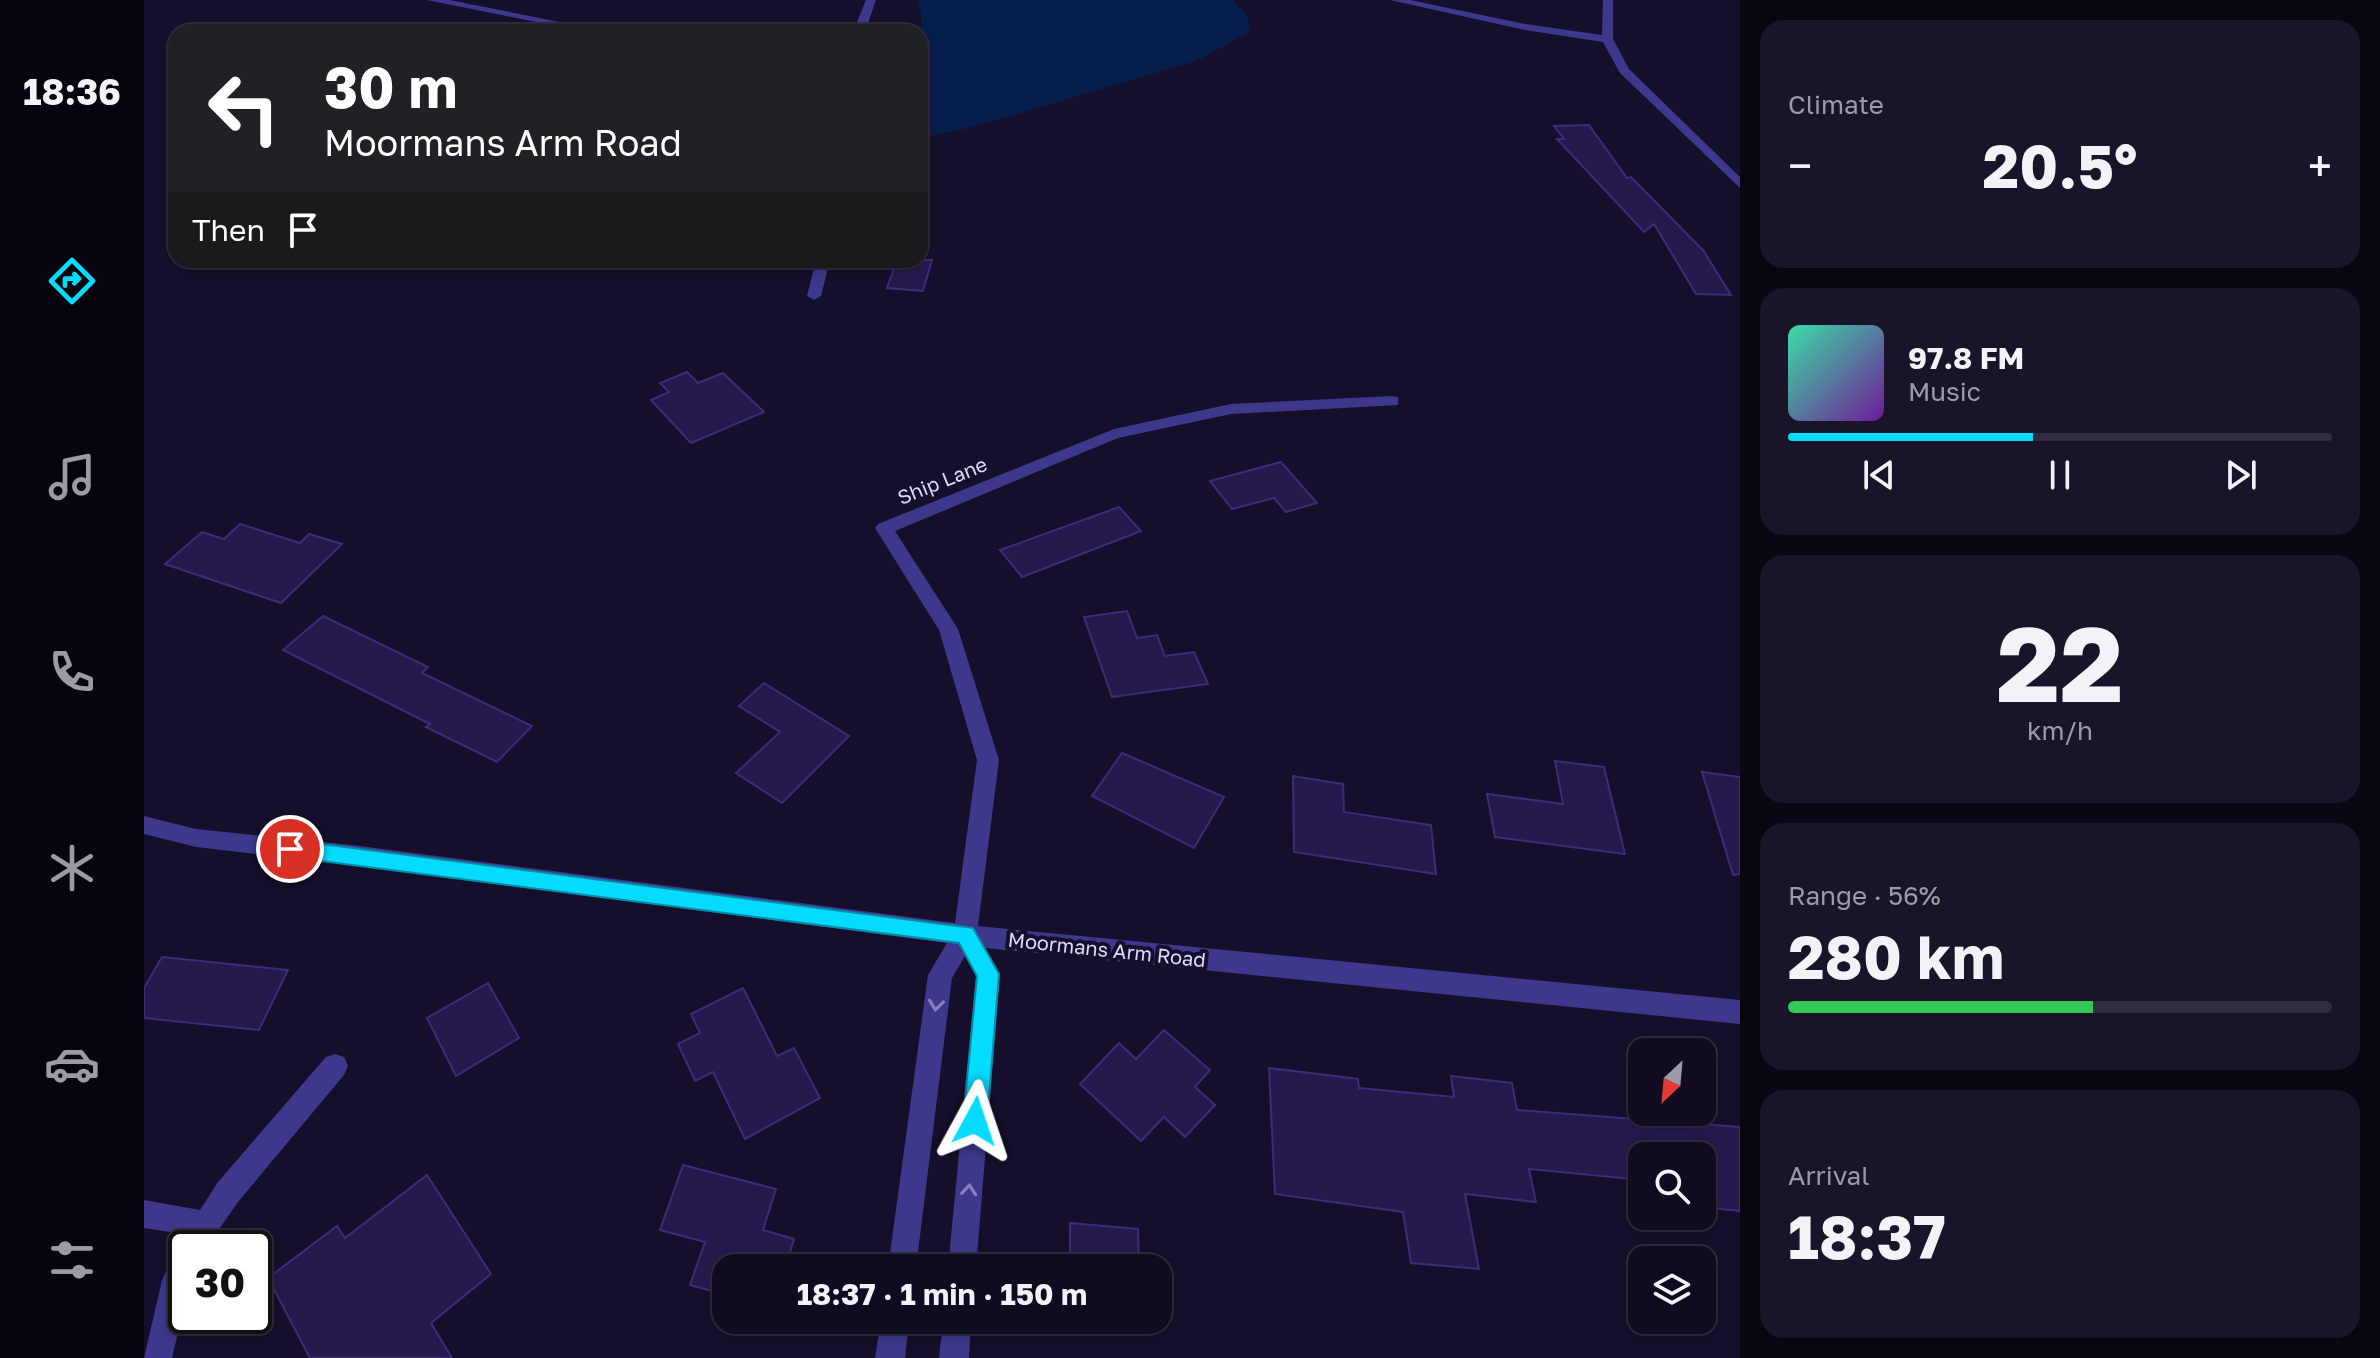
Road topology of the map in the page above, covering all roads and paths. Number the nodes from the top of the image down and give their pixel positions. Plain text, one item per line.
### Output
1 (432, 0) edge
2 (871, 0) edge
3 (1395, 0) edge
4 (1608, 0) edge
5 (561, 24) edge
6 (862, 24) edge
7 (1607, 39) junction
8 (1740, 184) edge
9 (821, 268) edge
10 (814, 296) dead end
11 (1392, 401) dead end
12 (144, 825) edge
13 (965, 935) junction
14 (1740, 1012) edge
15 (335, 1066) dead end
16 (144, 1214) edge
17 (204, 1224) junction
18 (200, 1230) edge
19 (904, 1254) edge
20 (963, 1254) edge
21 (168, 1313) edge
22 (893, 1334) edge
23 (956, 1334) edge
24 (157, 1358) edge
25 (890, 1358) edge
26 (954, 1358) edge

1 - 5 street
2 - 6 street
3 - 7 street
4 - 7 street
7 - 8 street
9 - 10 street
11 - 13 street, Ship Lane
12 - 13 street, Moormans Arm Road
13 - 14 street, Moormans Arm Road
13 -> 19 street
20 -> 13 street
15 - 17 street
16 - 17 street
17 - 18 street
21 - 24 street
22 - 25 street
23 - 26 street

